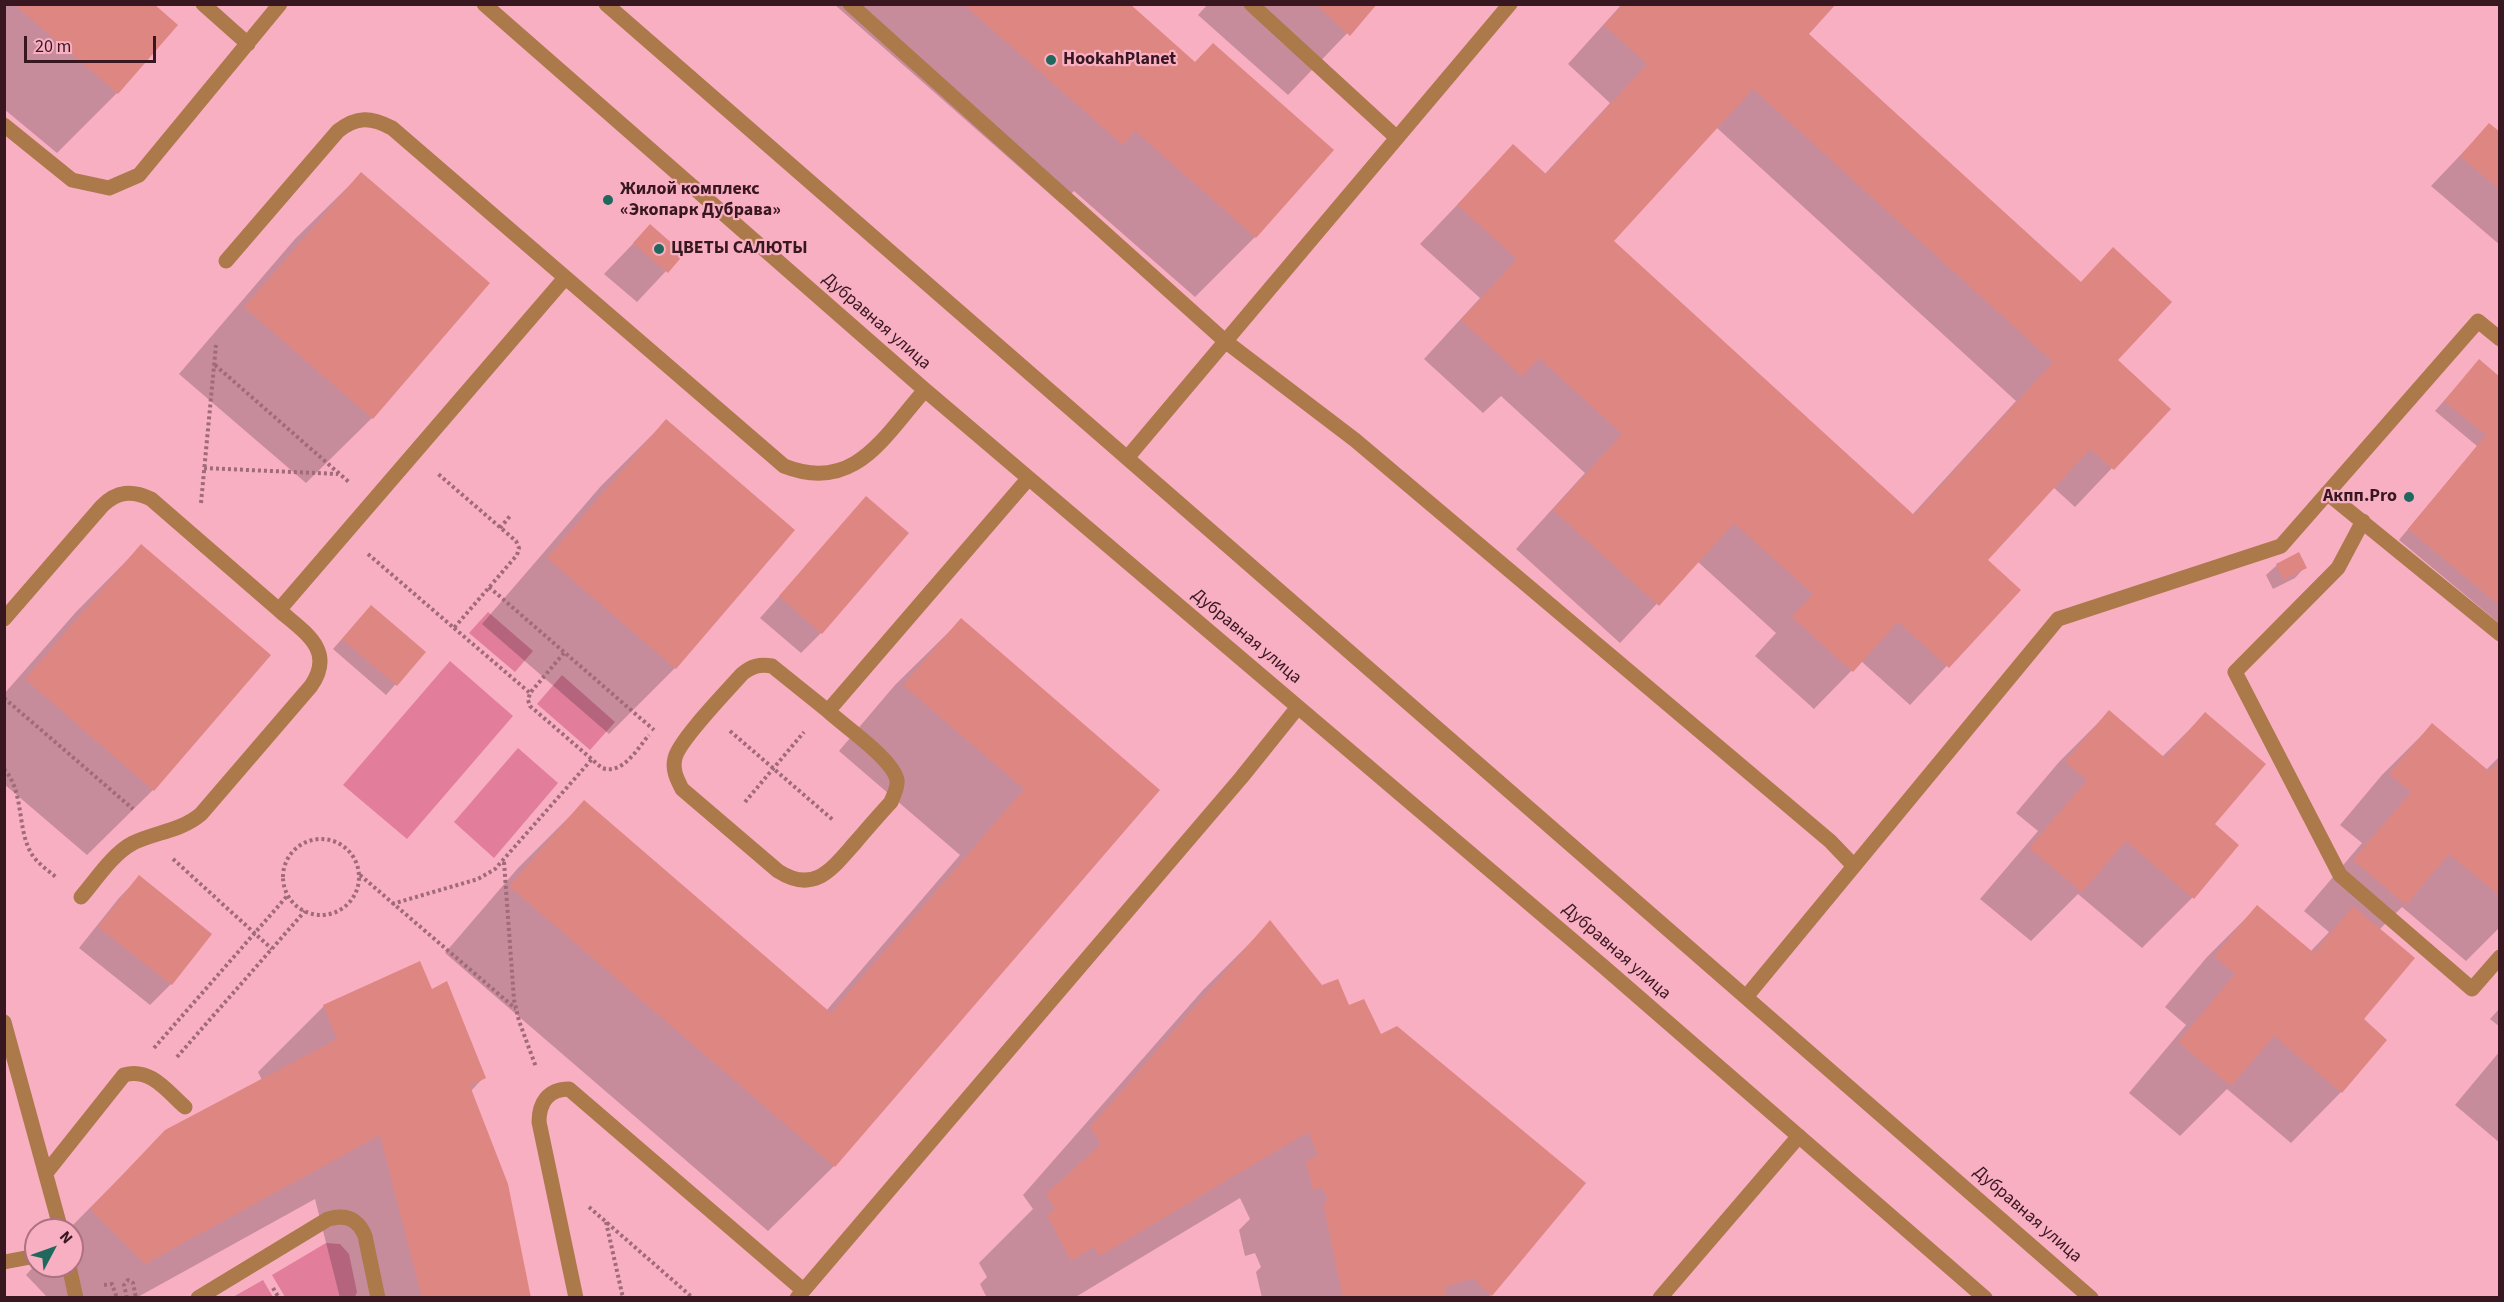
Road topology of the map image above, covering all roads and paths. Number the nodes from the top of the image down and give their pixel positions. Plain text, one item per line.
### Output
1 (203, 4) edge
2 (280, 4) edge
3 (484, 4) edge
4 (606, 4) edge
5 (850, 4) edge
6 (1251, 4) edge
7 (1510, 4) edge
8 (248, 44) junction
9 (4, 125) edge
10 (1397, 138) junction
11 (226, 261) dead end
12 (565, 278) junction
13 (2499, 339) edge
14 (1225, 341) junction
15 (216, 345) dead end
16 (214, 365) junction
17 (925, 390) junction
18 (414, 453) junction
19 (1127, 458) junction
20 (204, 468) junction
21 (340, 474) junction
22 (1028, 479) junction
23 (2327, 493) junction
24 (372, 502) junction
25 (510, 516) dead end
26 (2363, 521) junction
27 (500, 528) junction
28 (344, 534) junction
29 (197, 539) junction
30 (489, 587) junction
31 (279, 610) junction
32 (4, 619) edge
33 (454, 628) junction
34 (2499, 634) edge
35 (564, 652) junction
36 (530, 693) junction
37 (1298, 707) junction
38 (826, 710) junction
39 (709, 713) junction
40 (653, 730) junction
41 (677, 750) junction
42 (592, 759) junction
43 (773, 768) junction
44 (4, 769) edge
45 (725, 825) junction
46 (857, 841) junction
47 (504, 861) junction
48 (1854, 866) junction
49 (359, 874) junction
50 (288, 895) junction
51 (81, 897) joint
52 (392, 904) junction
53 (305, 911) junction
54 (2499, 957) edge
55 (1746, 997) junction
56 (516, 1009) junction
57 (4, 1022) edge
58 (132, 1072) junction
59 (156, 1081) junction
60 (547, 1097) junction
61 (185, 1107) dead end
62 (1799, 1136) junction
63 (46, 1173) junction
64 (549, 1173) junction
65 (58, 1218) edge
66 (606, 1222) junction
67 (24, 1258) edge
68 (4, 1262) edge
69 (72, 1278) edge
70 (800, 1294) edge
71 (76, 1298) edge
72 (127, 1298) edge
73 (136, 1298) edge
74 (198, 1298) edge
75 (378, 1298) edge
76 (576, 1298) edge
77 (623, 1298) edge
78 (693, 1298) edge
79 (1660, 1298) edge
80 (1985, 1298) edge
81 (2091, 1298) edge

1 - 8 street
2 - 8 street
3 - 17 street, Дубравная улица
4 - 19 street, Дубравная улица
5 - 14 street
6 - 10 street
7 - 10 street
8 - 9 street
10 - 14 street
11 - 12 street
12 - 17 street
12 - 18 street
13 - 23 street
14 - 19 street
14 - 48 street
15 - 16 path
16 - 20 path
16 - 21 path
17 - 22 street, Дубравная улица
18 - 24 street
18 - 27 path
19 - 55 street, Дубравная улица
20 - 21 path
20 - 29 path
21 - 24 path
22 - 37 street, Дубравная улица
22 - 38 street
23 - 26 street
23 - 48 street
24 - 28 street
25 - 27 path
26 - 34 street
26 - 54 street
27 - 30 path
28 - 31 street
28 - 33 path
29 - 31 street
29 - 32 street
30 - 33 path
30 - 35 path
31 - 51 street
33 - 36 path
35 - 36 path
35 - 40 path
36 - 42 path
37 - 62 street, Дубравная улица
37 - 70 street
38 - 39 street
38 - 43 path
38 - 46 street
39 - 41 street
39 - 43 path
40 - 41 path
40 - 42 path
41 - 45 street
42 - 47 path
43 - 45 path
43 - 46 path
44 - 51 path
45 - 46 street
47 - 52 path
47 - 56 path
48 - 55 street
49 - 50 path
49 - 52 path
49 - 53 path
50 - 53 path
50 - 58 path
52 - 56 path
53 - 59 path
55 - 81 street, Дубравная улица
56 - 60 path
57 - 63 street
58 - 59 street
58 - 63 street
59 - 61 street
60 - 64 street
60 - 70 street
62 - 79 street
62 - 80 street, Дубравная улица
63 - 65 street
64 - 66 path
64 - 76 street
66 - 77 path
66 - 78 path
67 - 68 street
69 - 71 street
72 - 73 path
74 - 75 street

